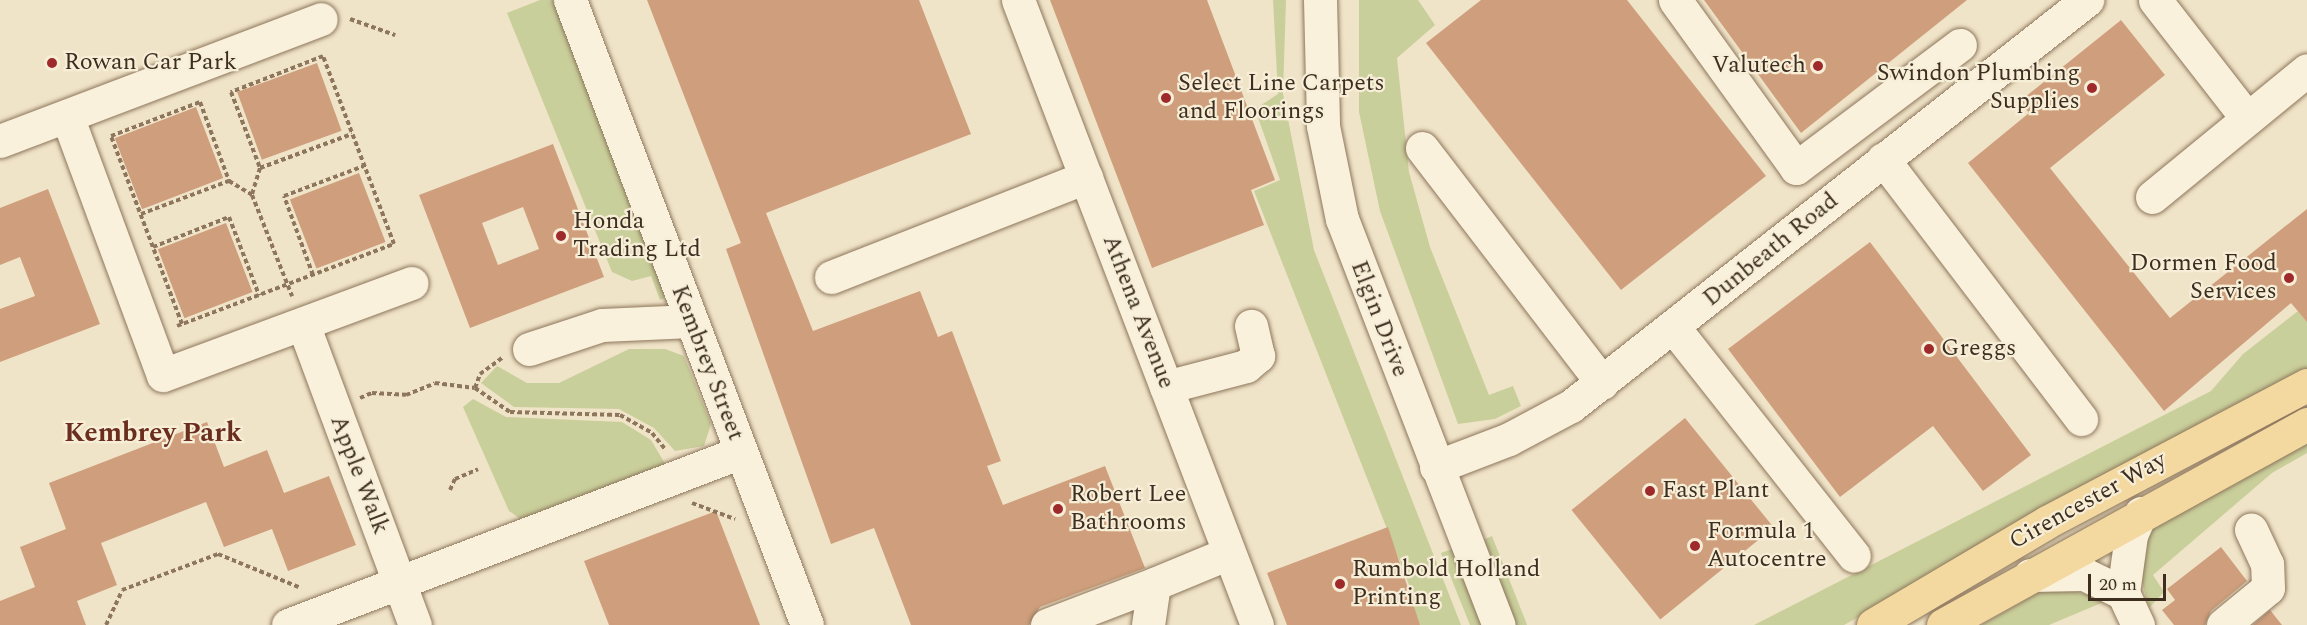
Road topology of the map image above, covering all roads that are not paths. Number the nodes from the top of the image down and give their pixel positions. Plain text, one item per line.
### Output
1 (570, 0) edge
2 (1018, 0) edge
3 (1320, 0) edge
4 (1675, 0) edge
5 (2087, 0) edge
6 (2155, 0) edge
7 (334, 18) road end
8 (1960, 45) dead end
9 (2307, 70) edge
10 (67, 116) junction
11 (2247, 118) junction
12 (0, 141) edge
13 (1422, 148) dead end
14 (1883, 159) junction
15 (1086, 177) junction
16 (2152, 197) dead end
17 (831, 277) dead end
18 (412, 283) dead end
19 (692, 321) junction
20 (303, 324) junction
21 (1251, 326) dead end
22 (1674, 328) junction
23 (529, 349) road end
24 (1602, 383) junction
25 (2307, 385) edge
26 (1166, 387) junction
27 (2081, 419) dead end
28 (2307, 424) edge
29 (741, 452) junction
30 (1436, 467) junction
31 (2141, 513) junction
32 (2251, 529) dead end
33 (1229, 553) junction
34 (1854, 556) dead end
35 (2030, 575) junction
36 (400, 582) junction
37 (1155, 584) junction
38 (2123, 593) junction
39 (288, 625) edge
40 (416, 625) edge
41 (807, 625) edge
42 (1047, 625) edge
43 (1148, 625) edge
44 (1257, 625) edge
45 (1499, 625) edge
46 (1873, 625) edge
47 (1943, 625) edge
48 (2138, 625) edge
49 (2223, 625) edge

1 - 19 street, Kembrey Street
2 - 15 street, Athena Avenue
3 - 30 street, Elgin Drive
4 - 8 street
5 - 14 street, Dunbeath Road
6 - 11 street
7 - 10 street
9 - 11 street
10 - 12 street
10 - 20 street
11 - 16 street
13 - 24 street
14 - 22 street, Dunbeath Road
14 - 27 street
15 - 17 street
15 - 26 street, Athena Avenue
18 - 20 street
19 - 23 street
19 - 29 street, Kembrey Street
20 - 36 street, Apple Walk
21 - 26 street
22 - 24 street, Dunbeath Road
22 - 34 street
24 - 30 street, Dunbeath Road
25 - 46 main road, Cirencester Way
26 - 33 street, Athena Avenue
28 - 31 main road, Cirencester Way
29 - 36 street
29 - 41 street, Kembrey Street
30 - 45 street, Elgin Drive
31 - 35 main road, Cirencester Way
31 - 38 street
32 - 49 street
33 - 37 street
33 - 44 street, Athena Avenue
35 - 38 street
35 - 47 main road, Cirencester Way
36 - 39 street
36 - 40 street, Apple Walk
37 - 42 street
37 - 43 street
38 - 48 street

